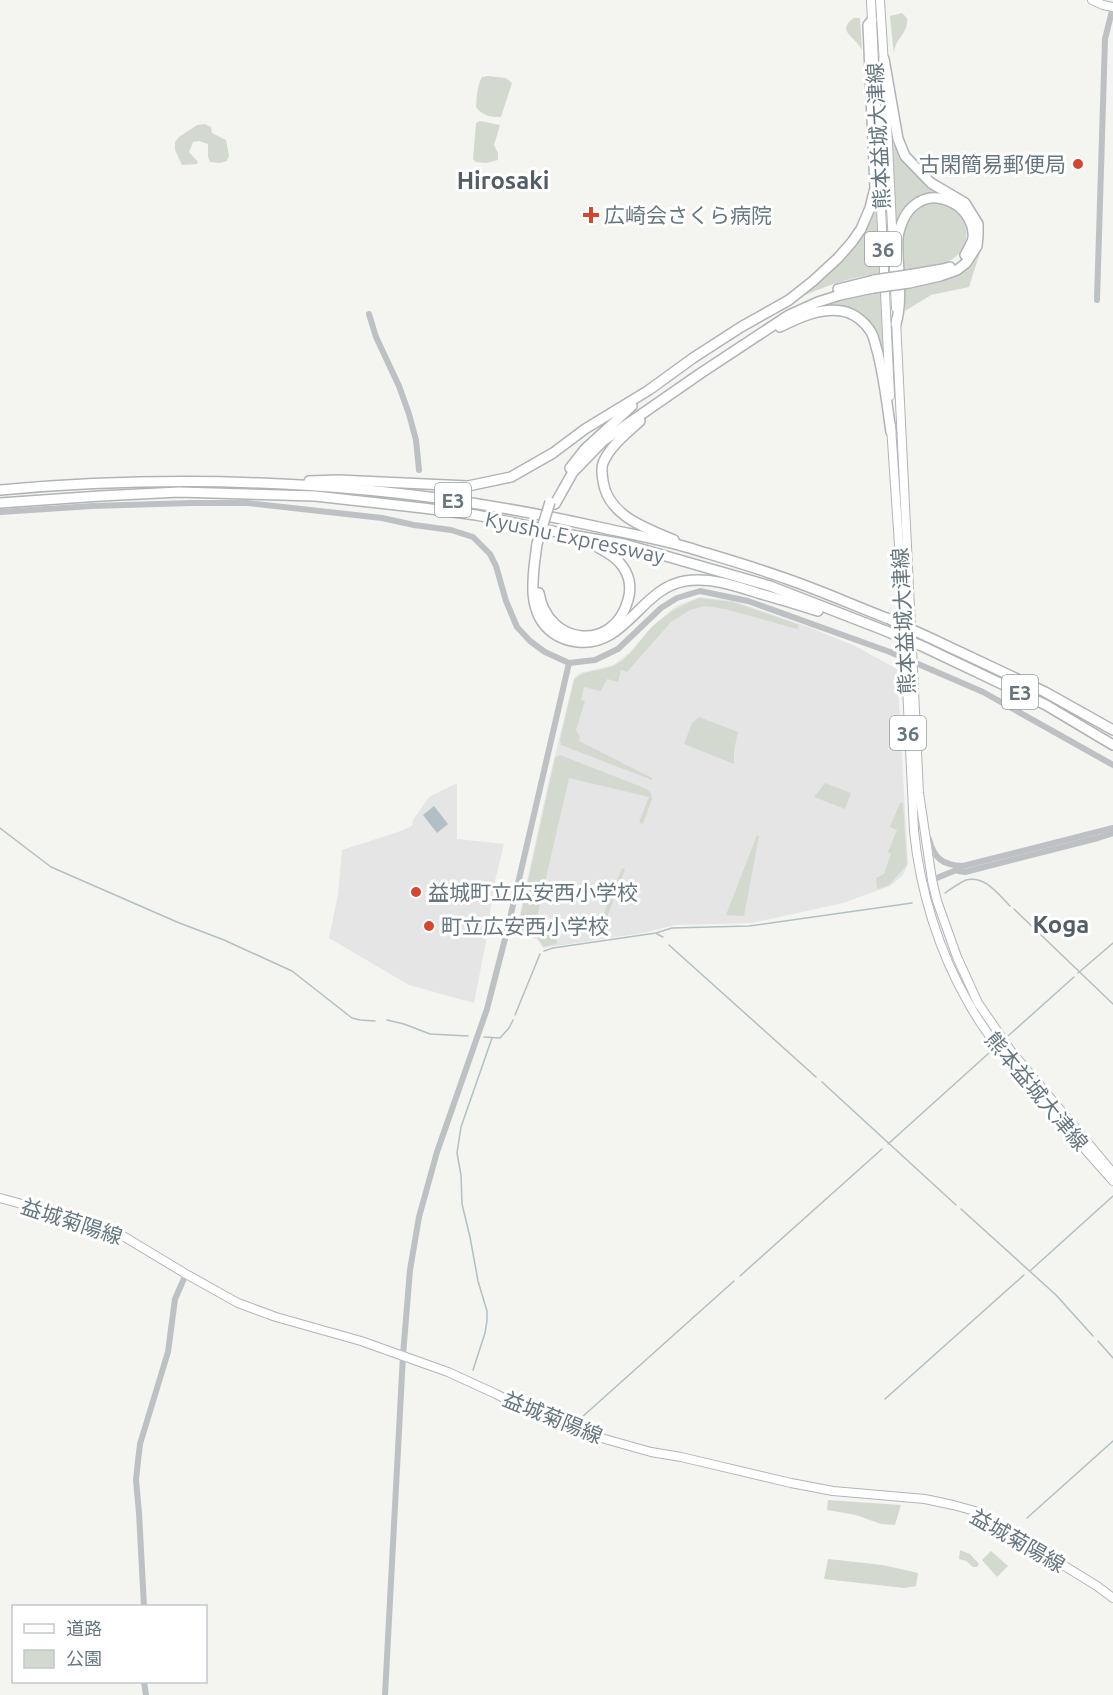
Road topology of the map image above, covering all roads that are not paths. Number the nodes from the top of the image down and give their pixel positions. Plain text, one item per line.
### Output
1 (871, 0) edge
2 (880, 0) edge
3 (1092, 0) edge
4 (1113, 7) edge
5 (872, 20) junction
6 (884, 59) junction
7 (908, 279) junction
8 (874, 284) junction
9 (1097, 300) dead end
10 (369, 314) dead end
11 (896, 324) junction
12 (741, 327) junction
13 (750, 341) junction
14 (649, 390) junction
15 (659, 402) junction
16 (891, 432) junction
17 (419, 470) dead end
18 (259, 483) junction
19 (0, 490) edge
20 (0, 503) edge
21 (553, 503) junction
22 (0, 512) edge
23 (571, 535) junction
24 (540, 545) junction
25 (694, 549) junction
26 (886, 631) junction
27 (569, 663) junction
28 (1113, 730) edge
29 (1113, 745) edge
30 (1112, 765) edge
31 (919, 794) junction
32 (1113, 828) edge
33 (1113, 833) edge
34 (917, 861) junction
35 (960, 868) junction
36 (932, 880) junction
37 (924, 893) junction
38 (1113, 1173) edge
39 (1113, 1181) edge
40 (0, 1198) edge
41 (186, 1274) junction
42 (403, 1355) junction
43 (1113, 1598) edge
44 (144, 1605) edge
45 (385, 1695) edge

1 - 5 main road, 熊本益城大津線 / 36
2 - 6 main road, 熊本益城大津線 / 36
3 - 4 main road
4 - 9 street
5 - 12 highway
5 - 16 main road, 熊本益城大津線 / 36
6 - 7 highway
6 - 11 main road, 熊本益城大津線 / 36
7 - 8 highway, bridge
7 - 11 highway
8 - 12 highway
8 - 13 highway
10 - 17 street
11 - 31 main road, 熊本益城大津線 / 36
12 - 14 highway
13 - 15 highway
13 - 16 highway
14 - 18 highway
14 - 21 highway
15 - 21 highway
15 - 25 highway
16 - 34 main road, 熊本益城大津線 / 36
18 - 19 highway, Kyushu Expressway / E3
18 - 25 highway, Kyushu Expressway / E3
20 - 23 highway, Kyushu Expressway / E3
21 - 24 highway, bridge
22 - 27 street
23 - 24 highway
23 - 26 highway, Kyushu Expressway / E3
24 - 26 highway
25 - 28 highway, Kyushu Expressway / E3, bridge
26 - 29 highway, Kyushu Expressway / E3, bridge
27 - 30 street, bridge
27 - 42 street
31 - 35 street
31 - 36 main road, 熊本益城大津線 / 36
32 - 35 street
33 - 35 street
34 - 36 street
34 - 37 main road, 熊本益城大津線 / 36
35 - 36 street
36 - 37 street
36 - 38 main road, 熊本益城大津線 / 36
37 - 39 main road, 熊本益城大津線 / 36
40 - 41 main road, 益城菊陽線
41 - 42 main road, 益城菊陽線
41 - 44 street
42 - 43 main road, 益城菊陽線
42 - 45 street

